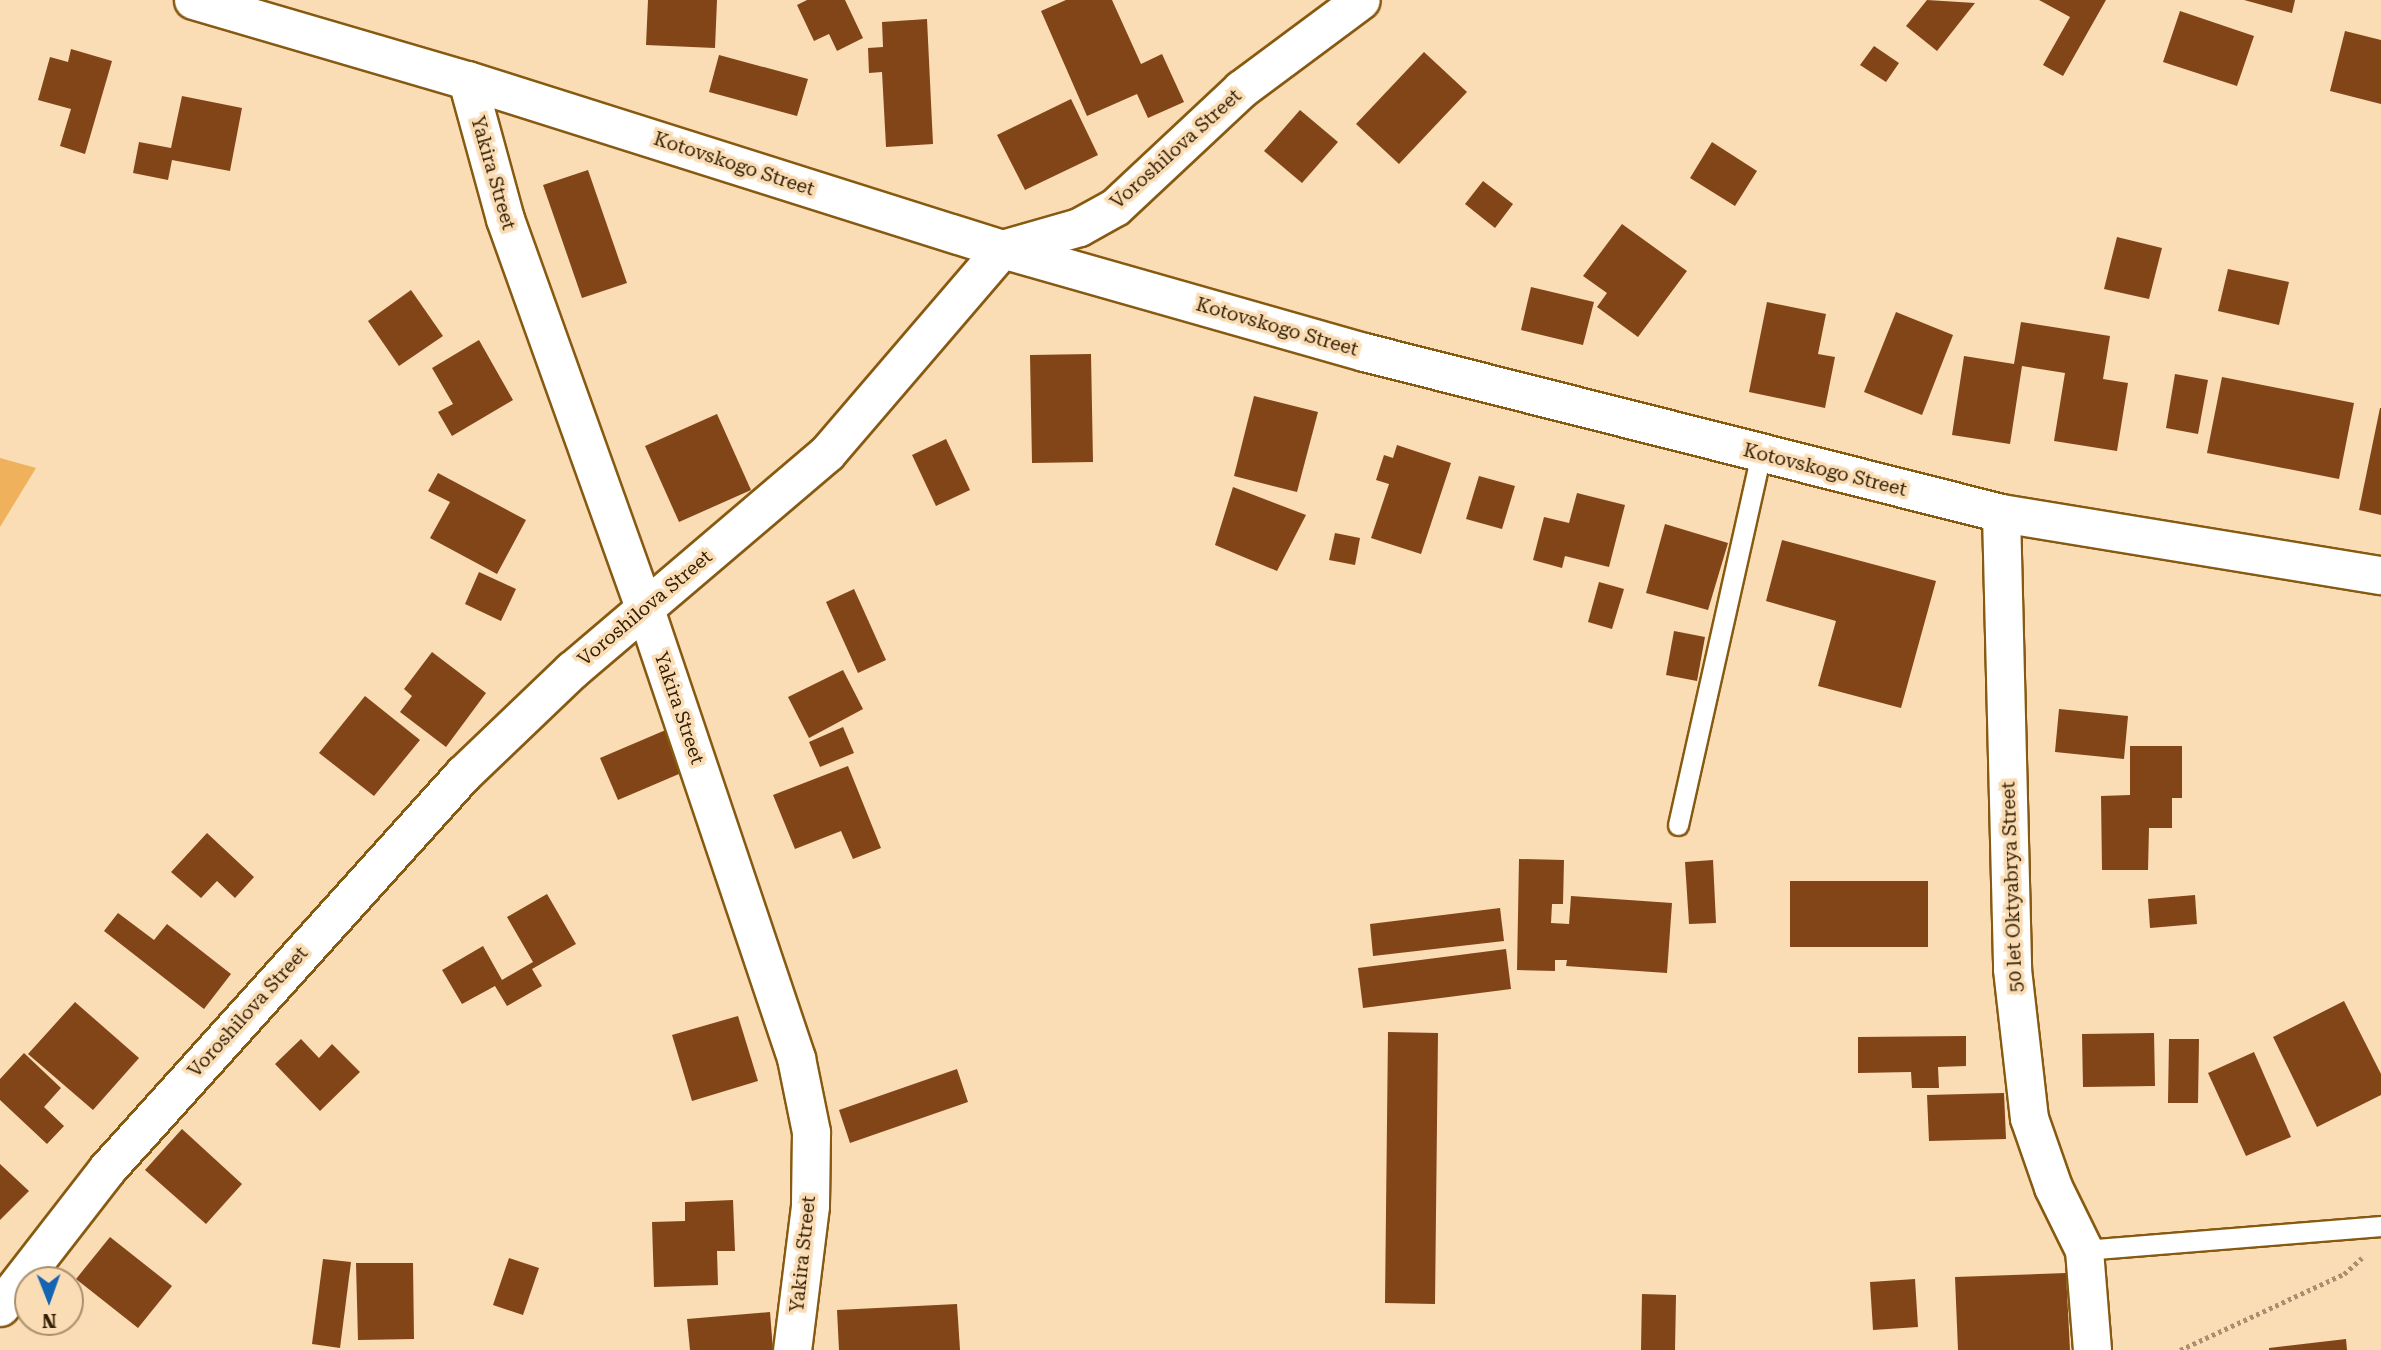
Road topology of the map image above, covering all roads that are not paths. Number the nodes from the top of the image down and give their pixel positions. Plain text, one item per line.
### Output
1 (193, 0) edge
2 (1361, 0) edge
3 (467, 80) junction
4 (1002, 248) junction
5 (1761, 455) junction
6 (2001, 513) junction
7 (2381, 575) edge
8 (645, 609) junction
9 (1678, 825) dead end
10 (2381, 1226) edge
11 (2084, 1250) junction
12 (0, 1307) edge
13 (792, 1350) edge
14 (2092, 1350) edge

1 - 3 street, Kotovskogo Street
2 - 4 street, Voroshilova Street
3 - 4 street, Kotovskogo Street
3 - 8 street, Yakira Street
4 - 5 street, Kotovskogo Street
4 - 8 street, Voroshilova Street
5 - 6 street, Kotovskogo Street
5 - 9 lane
6 - 7 street, Kotovskogo Street
6 - 11 street, 50 let Oktyabrya Street
8 - 12 street, Voroshilova Street
8 - 13 street, Yakira Street
10 - 11 lane
11 - 14 street, 50 let Oktyabrya Street

